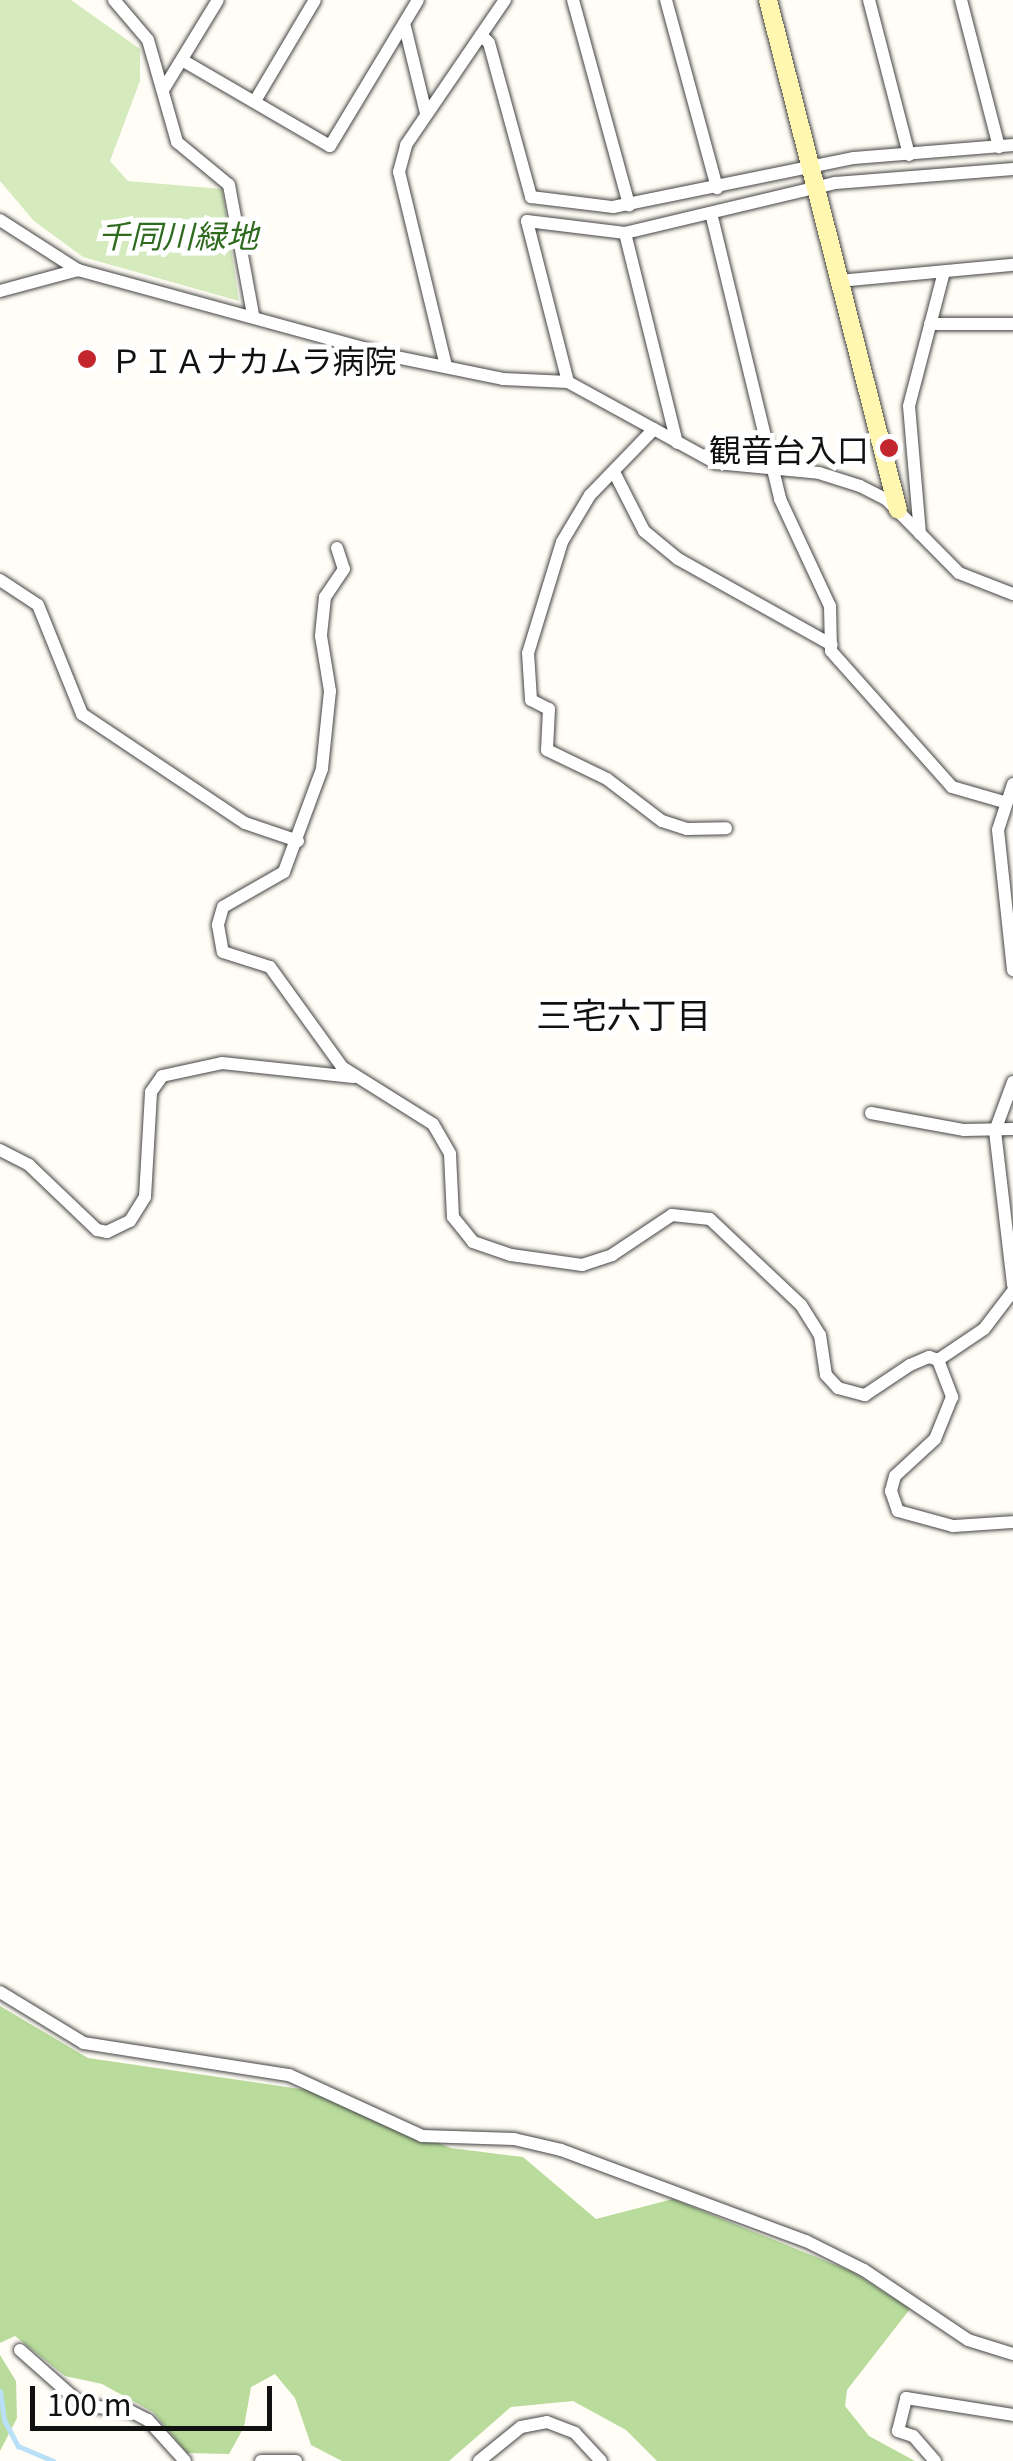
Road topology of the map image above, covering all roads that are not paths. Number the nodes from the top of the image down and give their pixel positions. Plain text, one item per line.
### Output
1 (218, 0) edge
2 (316, 0) edge
3 (418, 0) edge
4 (505, 0) edge
5 (573, 0) edge
6 (666, 0) edge
7 (768, 0) edge
8 (869, 0) edge
9 (962, 0) edge
10 (117, 1) edge
11 (406, 27) junction
12 (481, 35) junction
13 (182, 60) junction
14 (163, 90) junction
15 (254, 101) junction
16 (426, 114) junction
17 (1006, 146) edge
18 (909, 155) junction
19 (810, 167) junction
20 (1013, 169) edge
21 (717, 188) junction
22 (816, 188) junction
23 (630, 205) junction
24 (711, 213) junction
25 (0, 220) edge
26 (625, 234) junction
27 (1013, 265) edge
28 (78, 270) junction
29 (944, 272) junction
30 (839, 281) junction
31 (0, 292) edge
32 (252, 316) junction
33 (930, 324) junction
34 (1013, 324) edge
35 (446, 366) junction
36 (568, 382) junction
37 (654, 429) junction
38 (677, 442) junction
39 (774, 471) junction
40 (614, 472) junction
41 (898, 510) junction
42 (920, 537) junction
43 (336, 548) dead end
44 (0, 580) edge
45 (1013, 594) edge
46 (832, 645) junction
47 (1013, 784) edge
48 (1004, 802) junction
49 (726, 828) dead end
50 (298, 841) junction
51 (1013, 970) edge
52 (356, 1078) junction
53 (1013, 1082) edge
54 (871, 1113) dead end
55 (1013, 1129) edge
56 (995, 1131) junction
57 (0, 1150) edge
58 (1013, 1288) edge
59 (938, 1360) junction
60 (1013, 1522) edge
61 (0, 1992) edge
62 (20, 2350) dead end
63 (1013, 2354) edge
64 (1013, 2415) edge
65 (185, 2461) edge
66 (261, 2461) edge
67 (296, 2461) edge
68 (479, 2461) edge
69 (601, 2461) edge
70 (935, 2461) edge

1 - 13 street
2 - 15 street
3 - 11 street
4 - 12 street
5 - 23 street
6 - 21 street
7 - 19 street
8 - 18 street
9 - 17 street
10 - 14 street
11 - 15 street
11 - 16 street
12 - 16 street
12 - 23 street
13 - 14 street
13 - 15 street
14 - 32 street
16 - 35 street
17 - 18 street
18 - 19 street
19 - 21 street
19 - 22 street
20 - 22 street
21 - 23 street
22 - 24 street
22 - 30 street
24 - 26 street
24 - 39 street
25 - 28 street
26 - 36 street
26 - 38 street
27 - 29 street
28 - 31 street
28 - 32 street
29 - 30 street
29 - 33 street
30 - 41 street
32 - 35 street
33 - 34 street
33 - 42 street
35 - 36 street
36 - 37 street
37 - 38 street
37 - 40 street
38 - 39 street
39 - 41 street
39 - 46 street
40 - 46 street
40 - 49 street
41 - 42 street
42 - 45 street
43 - 50 street
44 - 50 street
46 - 48 street
47 - 48 street
48 - 51 street
50 - 52 street
52 - 57 street
52 - 59 street
53 - 56 street
54 - 56 street
55 - 56 street
56 - 58 street
58 - 59 street
59 - 60 street
61 - 63 street
62 - 65 street
64 - 70 street
66 - 67 street
68 - 69 street

